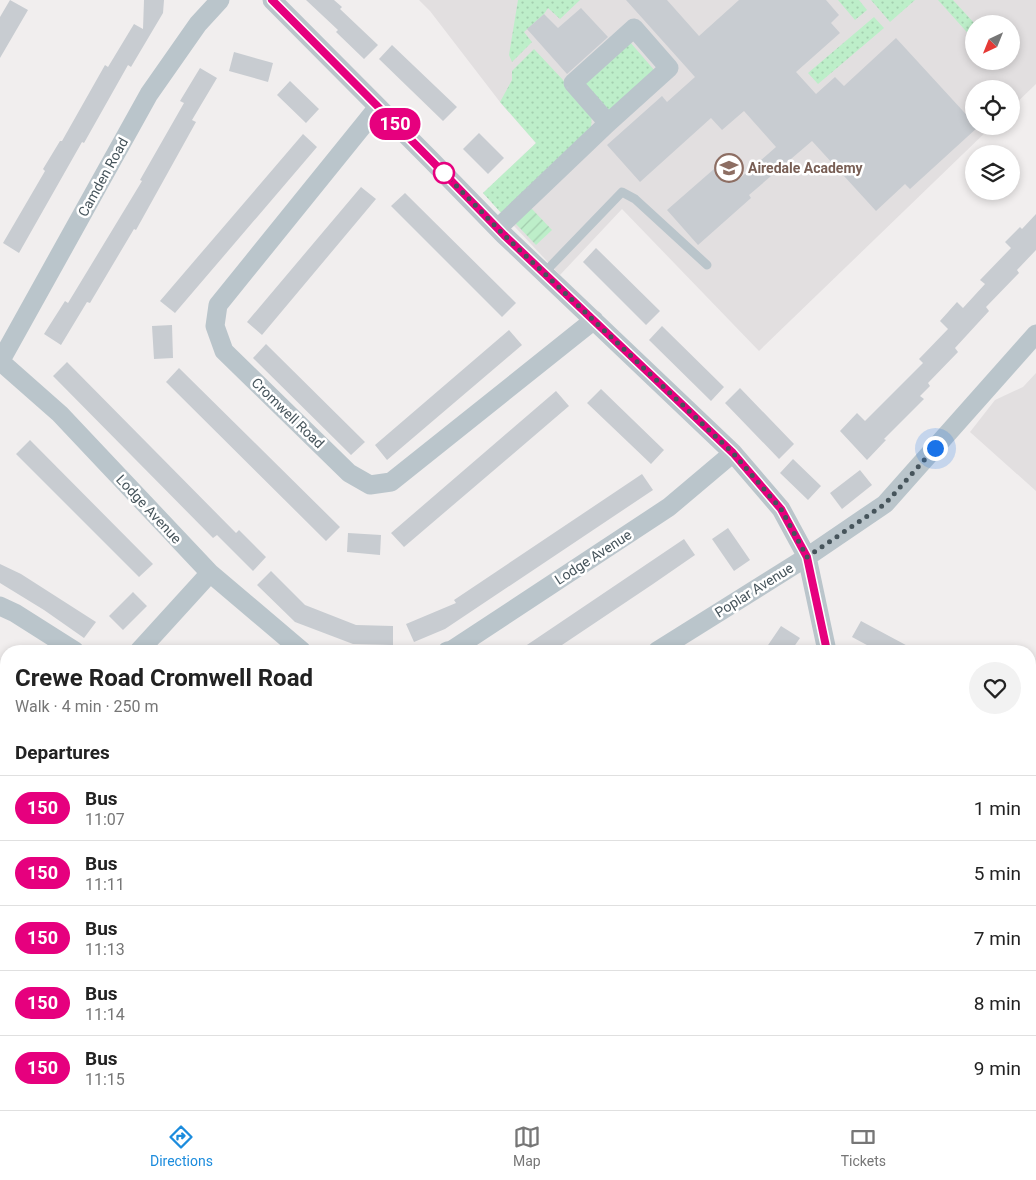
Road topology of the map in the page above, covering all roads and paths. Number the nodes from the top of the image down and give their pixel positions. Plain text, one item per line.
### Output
1 (220, 0) edge
2 (272, 0) edge
3 (378, 107) junction
4 (608, 122) junction
5 (498, 228) junction
6 (707, 265) dead end
7 (544, 273) junction
8 (594, 320) junction
9 (1036, 334) edge
10 (0, 362) edge
11 (733, 453) junction
12 (807, 557) junction
13 (210, 573) junction
14 (0, 606) edge
15 (66, 645) edge
16 (144, 645) edge
17 (295, 645) edge
18 (460, 645) edge
19 (668, 645) edge
20 (826, 645) edge

1 - 10 street, Camden Road
2 - 3 street
3 - 5 street
3 - 8 street, Cromwell Road
4 - 4 street
4 - 5 street
5 - 7 street
6 - 7 lane
7 - 8 street
8 - 11 street
9 - 12 street, Poplar Avenue
10 - 13 street, Lodge Avenue
11 - 12 street
11 - 18 street, Lodge Avenue
12 - 19 street, Poplar Avenue
12 - 20 street
13 - 16 street
13 - 17 street, Lodge Avenue
14 - 15 street

